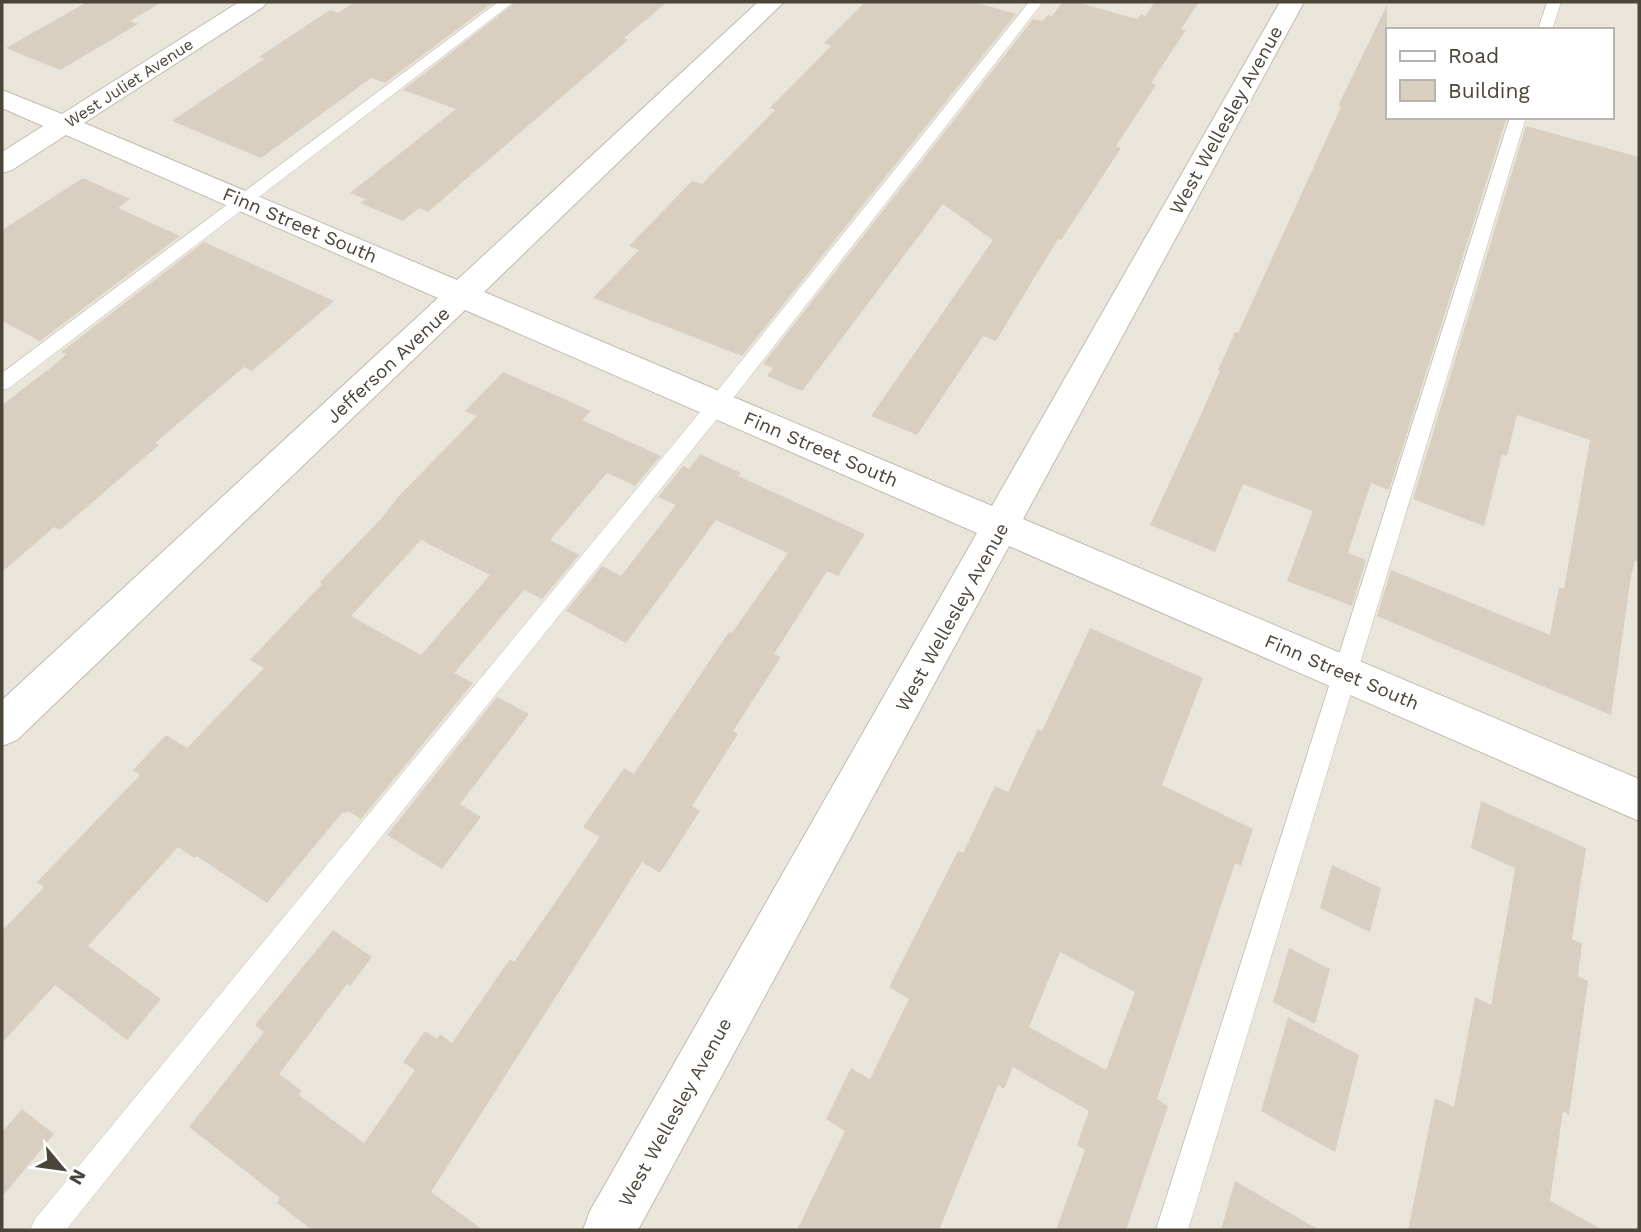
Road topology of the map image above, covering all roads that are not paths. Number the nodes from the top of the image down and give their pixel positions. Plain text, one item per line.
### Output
1 (255, 2) edge
2 (506, 2) edge
3 (772, 2) edge
4 (1036, 2) edge
5 (1292, 2) edge
6 (1554, 2) edge
7 (1546, 28) edge
8 (2, 98) edge
9 (1517, 119) edge
10 (65, 125) junction
11 (2, 164) edge
12 (244, 201) junction
13 (462, 295) junction
14 (2, 383) edge
15 (717, 405) junction
16 (1003, 526) junction
17 (1344, 673) junction
18 (2, 727) edge
19 (1639, 800) edge
20 (46, 1230) edge
21 (609, 1230) edge
22 (1172, 1230) edge

1 - 10 street, West Juliet Avenue
2 - 12 lane
3 - 13 street, Jefferson Avenue
4 - 15 lane
5 - 16 street, West Wellesley Avenue
6 - 7 lane
8 - 10 street, Finn Street South
9 - 17 lane
10 - 11 street, West Juliet Avenue
10 - 12 street, Finn Street South
12 - 13 street, Finn Street South
12 - 14 lane
13 - 15 street, Finn Street South
13 - 18 street, Jefferson Avenue
15 - 16 street, Finn Street South
15 - 20 lane
16 - 17 street, Finn Street South
16 - 21 street, West Wellesley Avenue
17 - 19 street, Finn Street South
17 - 22 lane

